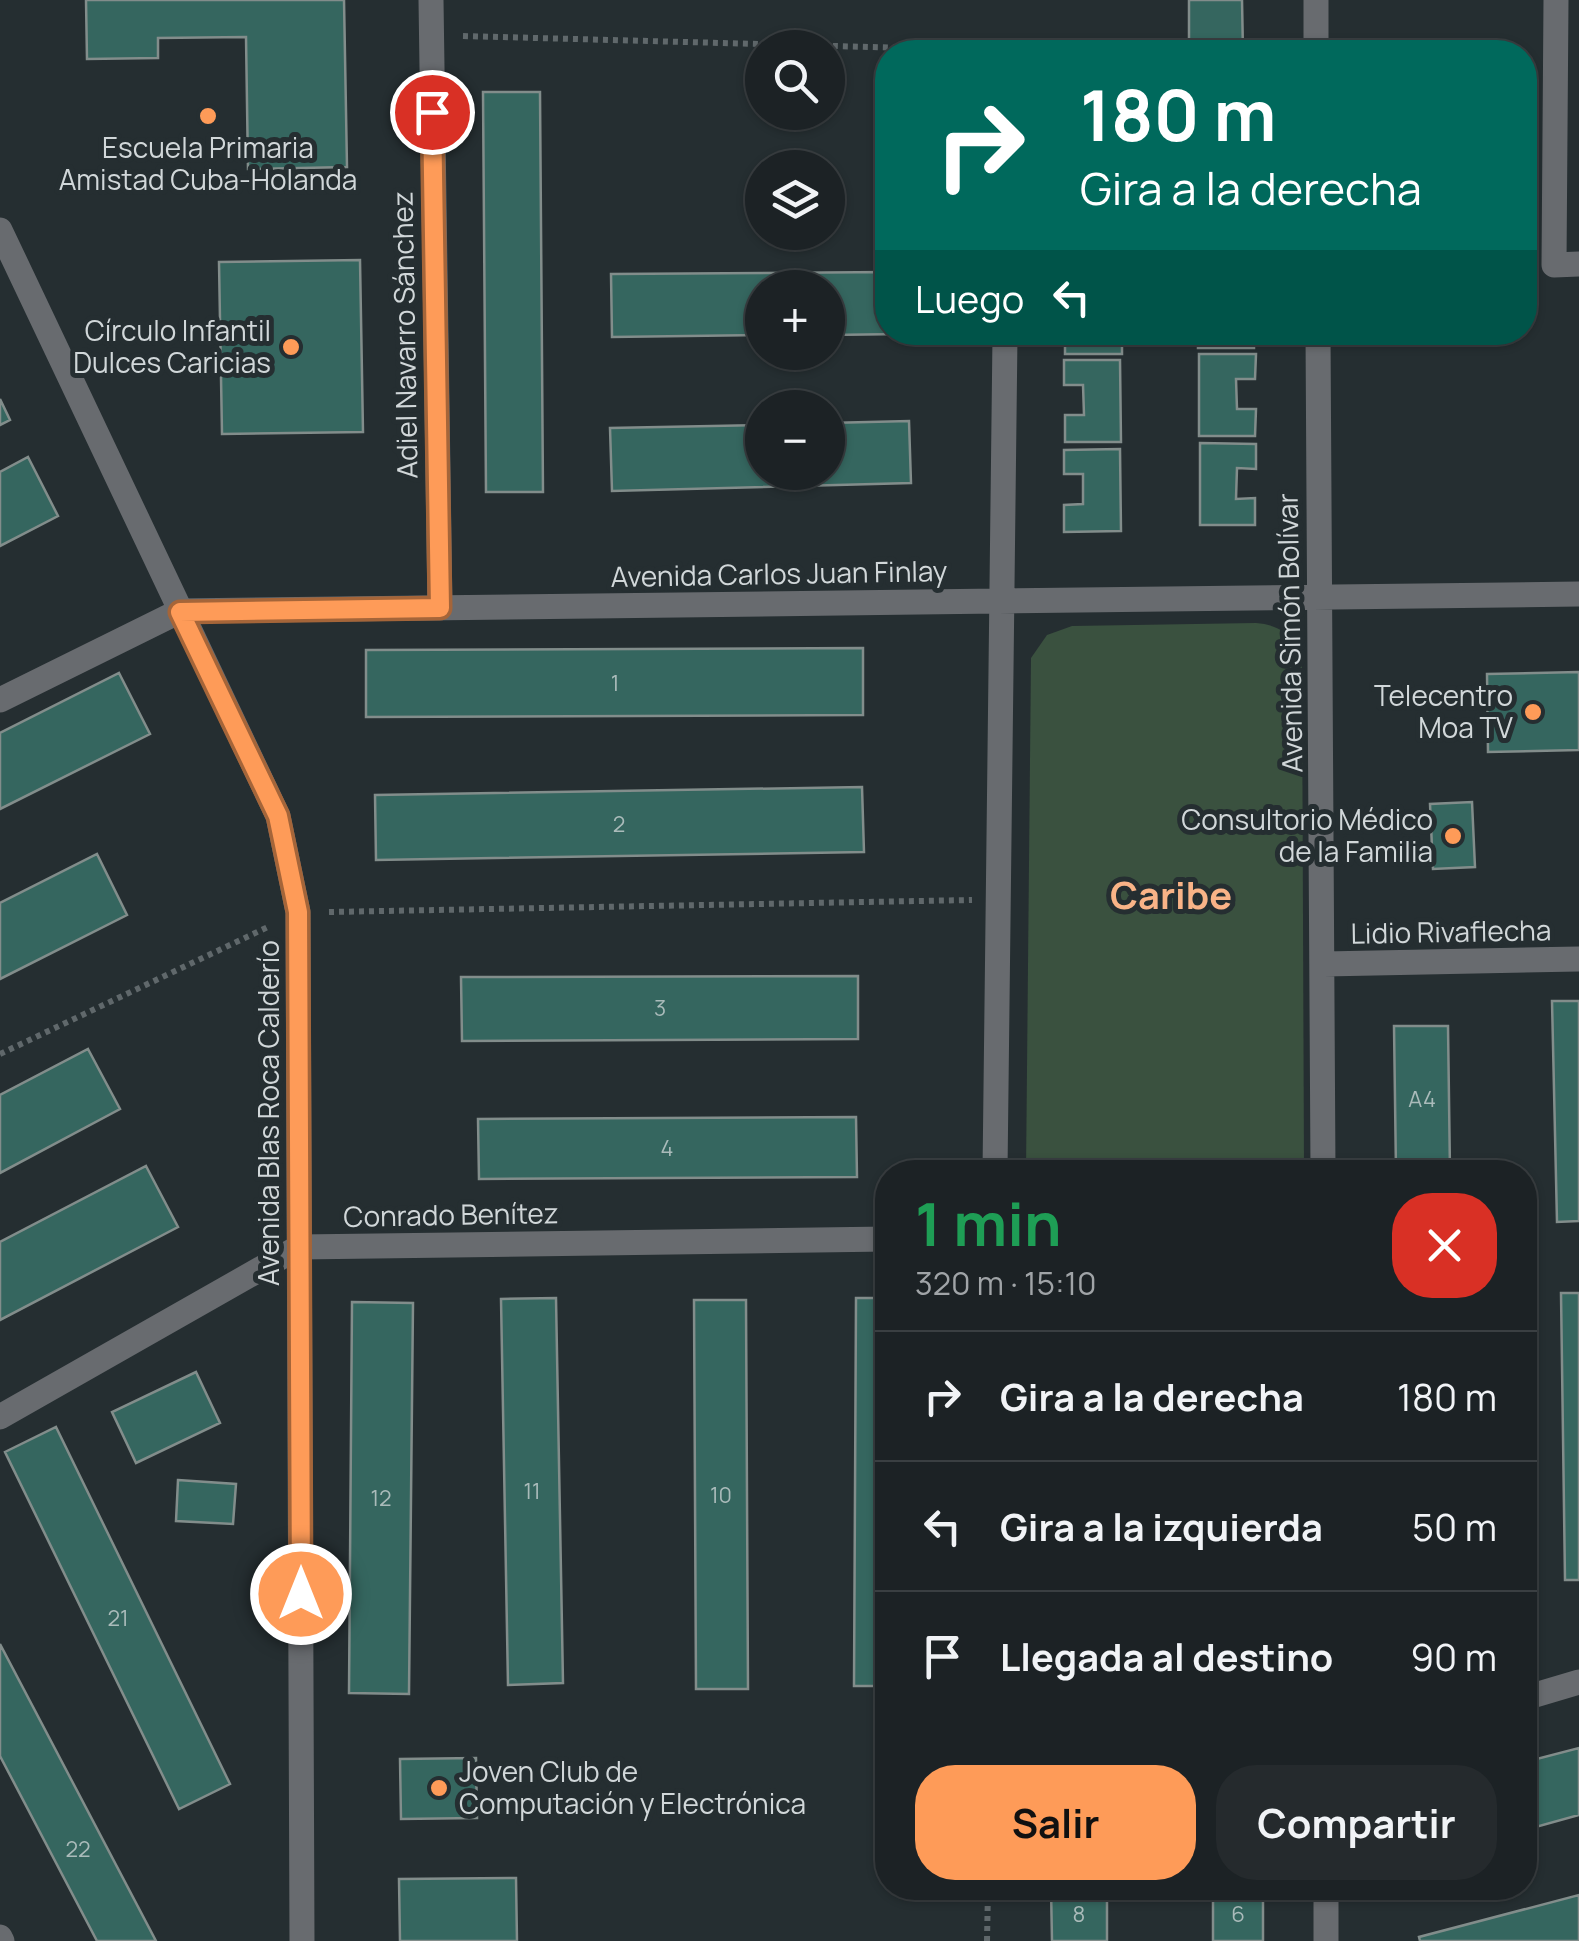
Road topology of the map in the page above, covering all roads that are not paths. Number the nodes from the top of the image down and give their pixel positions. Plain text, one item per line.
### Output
1 (431, 0) edge
2 (1316, 0) edge
3 (1556, 0) edge
4 (1316, 40) edge
5 (0, 230) edge
6 (1579, 264) edge
7 (1004, 345) edge
8 (1318, 345) edge
9 (1579, 594) edge
10 (1319, 597) junction
11 (1002, 602) junction
12 (440, 608) junction
13 (180, 612) junction
14 (0, 700) edge
15 (1579, 959) edge
16 (1324, 964) junction
17 (995, 1160) edge
18 (1323, 1160) edge
19 (875, 1239) edge
20 (299, 1247) junction
21 (0, 1417) edge
22 (1579, 1682) edge
23 (1537, 1694) edge
24 (1326, 1900) edge
25 (302, 1941) edge
26 (1326, 1941) edge

1 - 12 street, Adiel Navarro Sánchez
2 - 4 street
3 - 6 street
5 - 13 street, Avenida Blas Roca Calderío
7 - 11 street
8 - 10 street, Avenida Simón Bolívar
9 - 10 street, Avenida Carlos Juan Finlay
10 - 11 street, Avenida Carlos Juan Finlay
10 - 16 street, Avenida Simón Bolívar
11 - 12 street, Avenida Carlos Juan Finlay
11 - 17 street
12 - 13 street, Avenida Carlos Juan Finlay
13 - 14 street, Avenida Carlos Juan Finlay
13 - 20 street, Avenida Blas Roca Calderío
15 - 16 street, Lidio Rivaflecha
16 - 18 street, Avenida Simón Bolívar
19 - 20 street, Conrado Benítez
20 - 21 street, Conrado Benítez
20 - 25 street, Avenida Blas Roca Calderío
22 - 23 street
24 - 26 street

